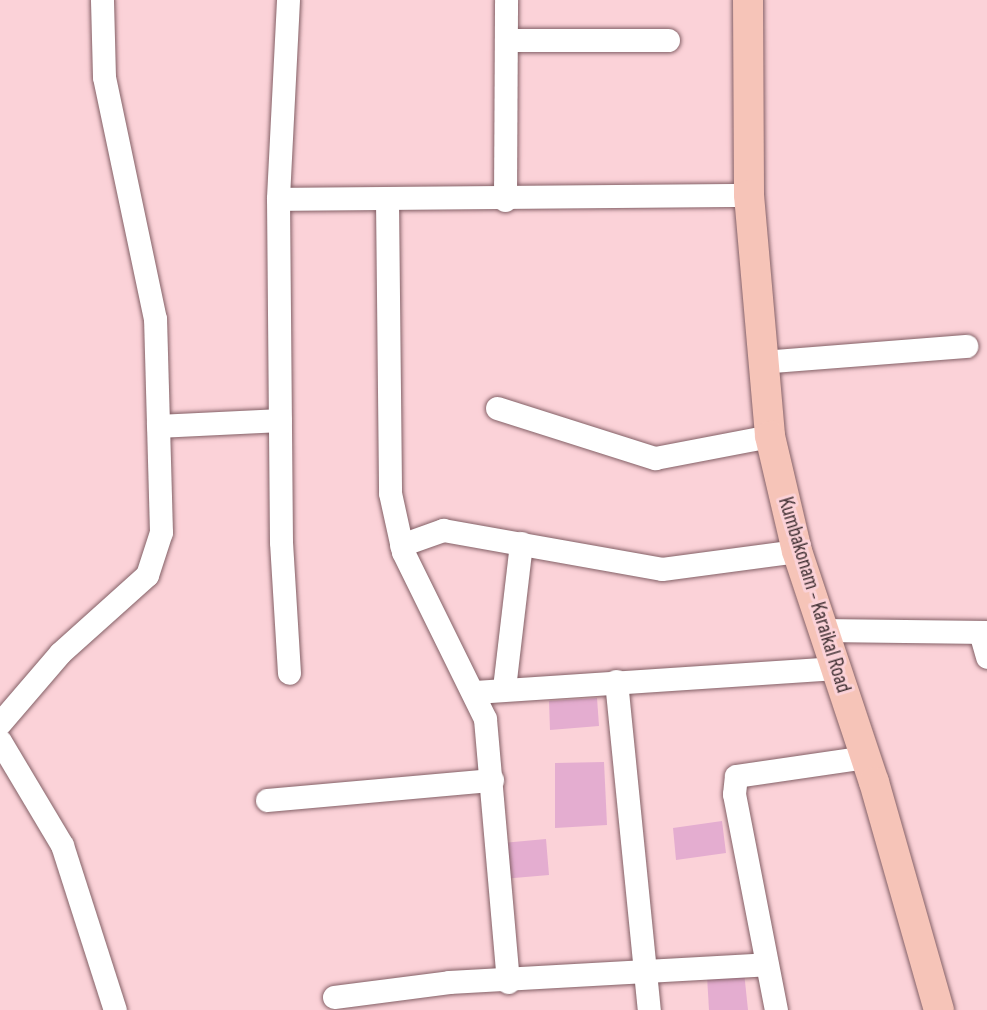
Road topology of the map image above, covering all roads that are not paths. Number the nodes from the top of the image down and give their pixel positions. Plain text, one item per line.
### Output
1 (102, 0) edge
2 (288, 0) edge
3 (506, 0) edge
4 (748, 0) edge
5 (506, 40) junction
6 (668, 40) dead end
7 (749, 195) junction
8 (278, 199) junction
9 (387, 200) junction
10 (505, 200) junction
11 (966, 346) dead end
12 (761, 362) junction
13 (497, 408) dead end
14 (280, 421) junction
15 (158, 426) junction
16 (770, 436) junction
17 (521, 544) junction
18 (401, 545) junction
19 (797, 551) junction
20 (822, 630) junction
21 (983, 632) edge
22 (987, 657) edge
23 (836, 668) junction
24 (289, 673) dead end
25 (617, 681) junction
26 (504, 688) junction
27 (475, 692) junction
28 (0, 723) edge
29 (0, 741) edge
30 (866, 757) junction
31 (492, 780) junction
32 (267, 800) dead end
33 (766, 964) junction
34 (642, 974) junction
35 (508, 982) junction
36 (334, 997) dead end
37 (115, 1010) edge
38 (649, 1010) edge
39 (776, 1010) edge
40 (939, 1010) edge

1 - 15 street
2 - 8 street
3 - 5 street
4 - 7 main road, Kumbakonam - Karaikal Road
5 - 6 street
5 - 10 street
7 - 10 street
7 - 12 main road, Kumbakonam - Karaikal Road
8 - 9 street
8 - 14 street
9 - 10 street
9 - 18 street
11 - 12 street
12 - 16 main road, Kumbakonam - Karaikal Road
13 - 16 street
14 - 15 street
14 - 24 street
15 - 28 street
16 - 19 main road, Kumbakonam - Karaikal Road
17 - 18 street
17 - 19 street
17 - 26 street
18 - 27 street
19 - 20 main road, Kumbakonam - Karaikal Road
20 - 21 street
20 - 23 main road, Kumbakonam - Karaikal Road
21 - 22 street
23 - 25 street
23 - 30 main road, Kumbakonam - Karaikal Road
25 - 26 street
25 - 34 street
26 - 27 street
27 - 31 street
29 - 37 street
30 - 33 street
30 - 40 main road, Kumbakonam - Karaikal Road
31 - 32 street
31 - 35 street
33 - 34 street
33 - 39 street
34 - 35 street
34 - 38 street
35 - 36 street

